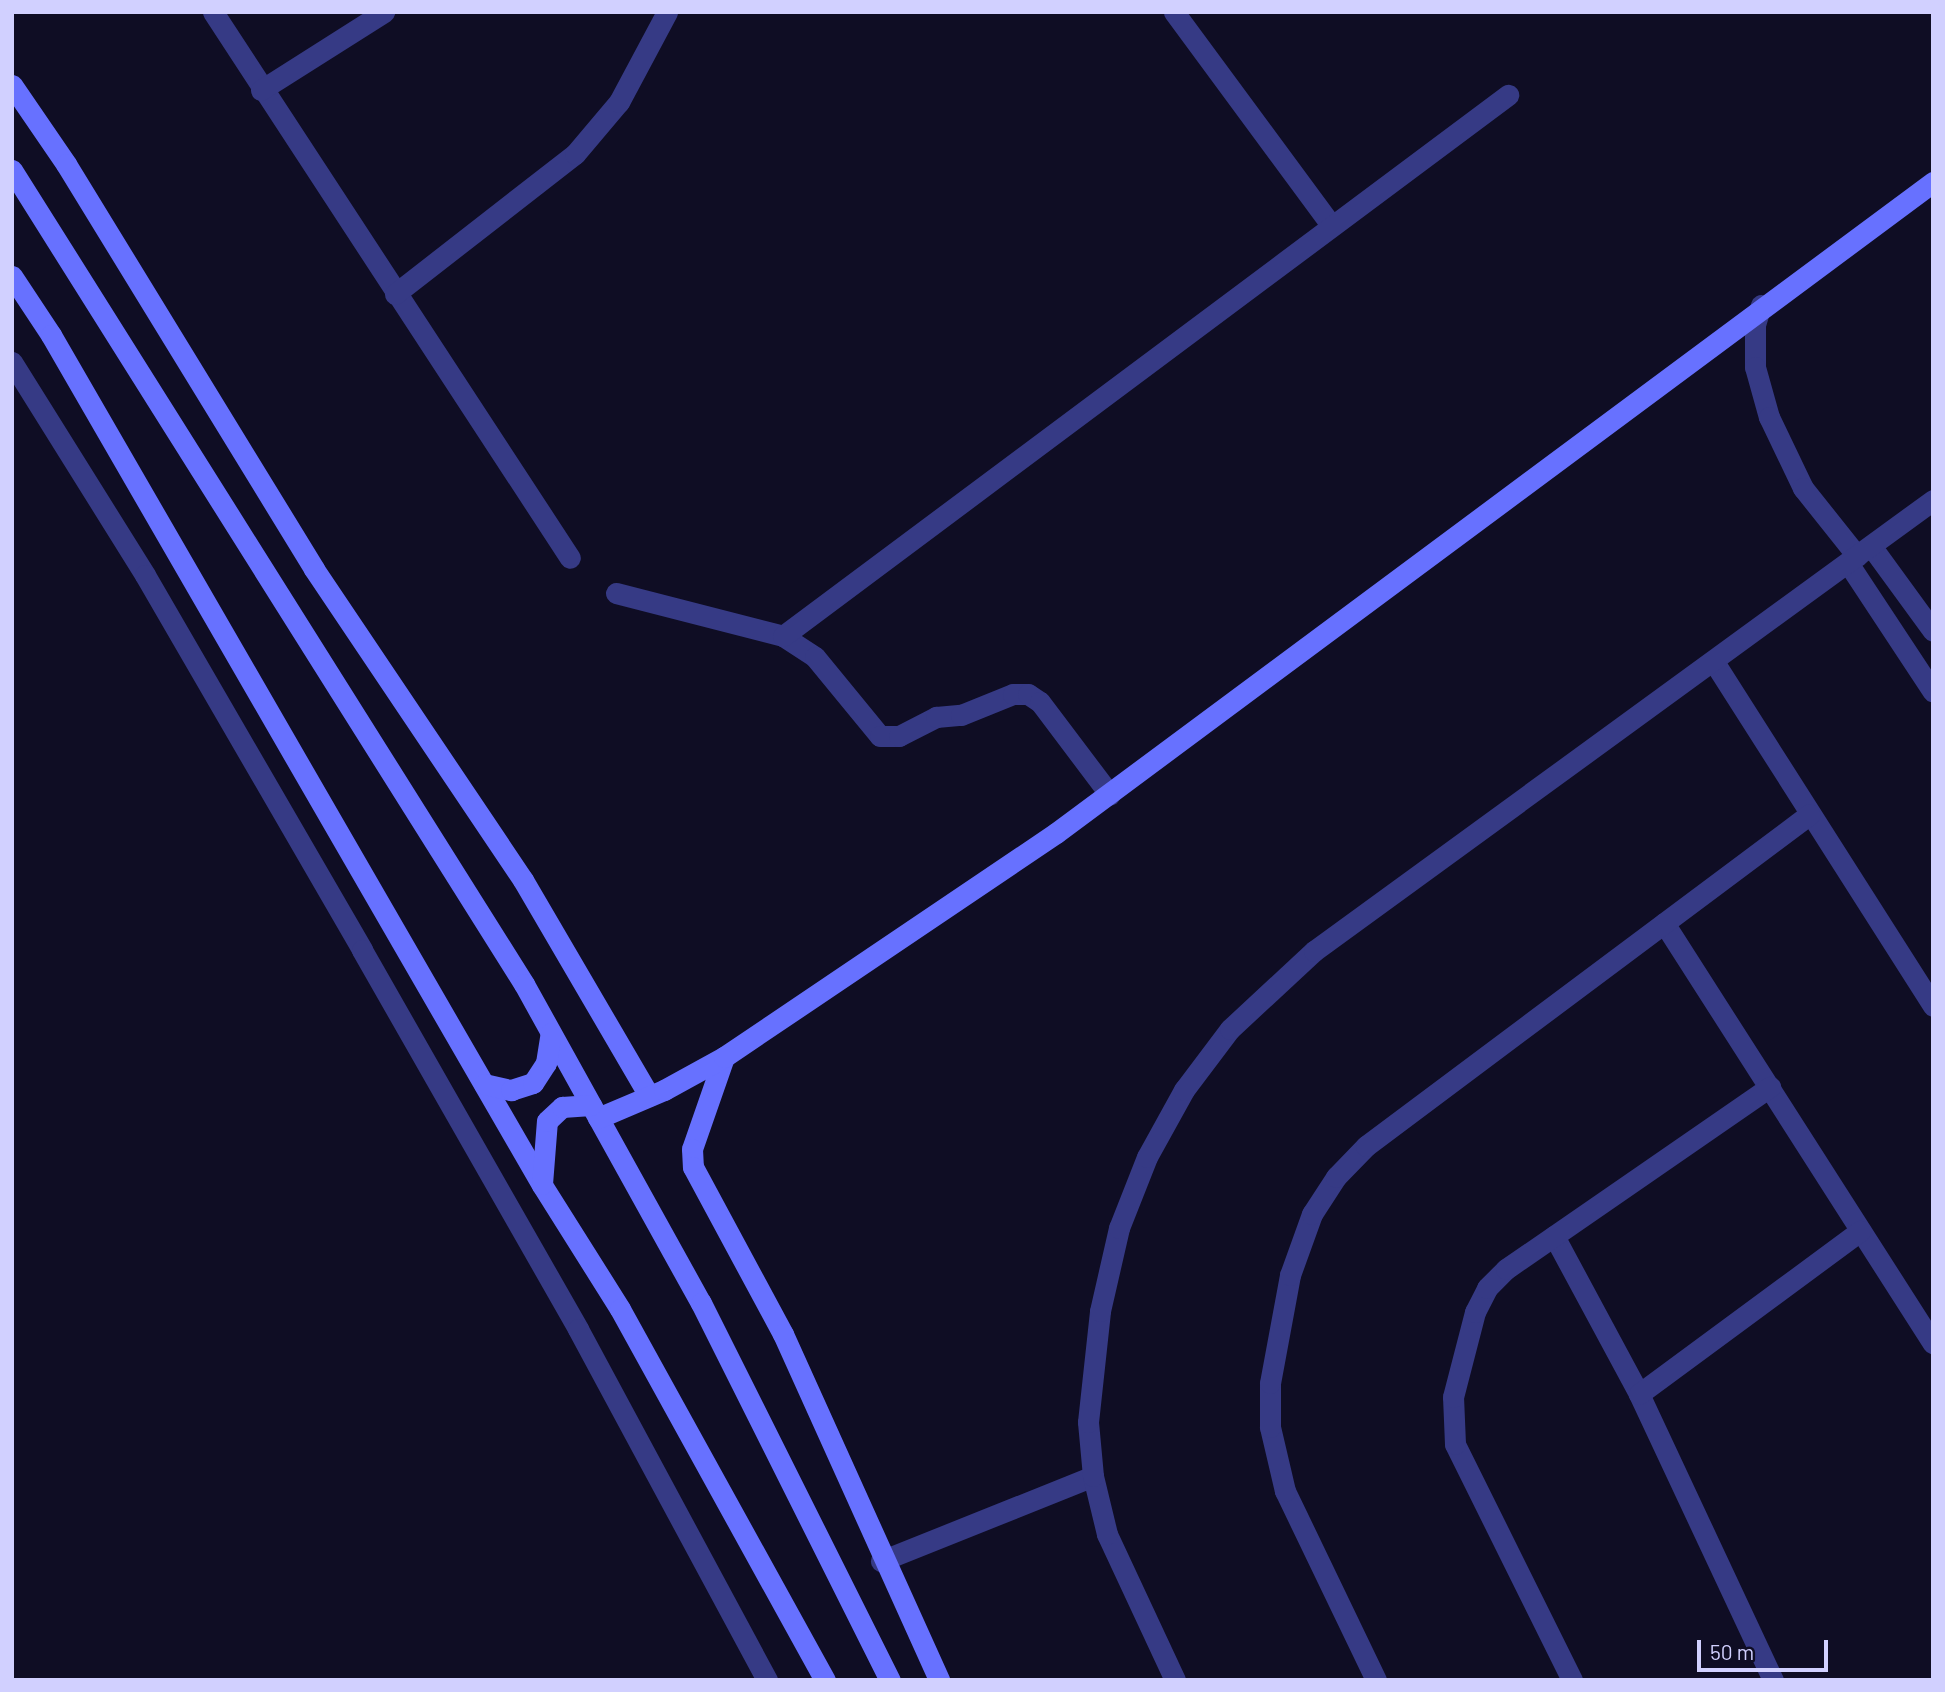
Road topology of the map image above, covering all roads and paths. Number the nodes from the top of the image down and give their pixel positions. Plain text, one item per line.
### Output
1 (213, 12) edge
2 (384, 12) edge
3 (667, 12) edge
4 (1174, 12) edge
5 (12, 85) edge
6 (261, 90) junction
7 (1508, 95) dead end
8 (12, 170) edge
9 (1933, 182) edge
10 (1331, 225) junction
11 (12, 276) edge
12 (396, 294) junction
13 (1761, 305) junction
14 (12, 362) edge
15 (1933, 500) edge
16 (1858, 555) junction
17 (570, 558) dead end
18 (616, 593) dead end
19 (1933, 631) edge
20 (783, 636) junction
21 (1714, 662) junction
22 (1933, 692) edge
23 (1110, 794) junction
24 (1810, 814) junction
25 (1664, 923) junction
26 (1933, 1006) edge
27 (551, 1033) junction
28 (724, 1057) junction
29 (484, 1084) junction
30 (1770, 1087) junction
31 (649, 1096) junction
32 (594, 1111) junction
33 (542, 1185) junction
34 (1860, 1231) junction
35 (1554, 1236) junction
36 (1933, 1342) edge
37 (1639, 1394) junction
38 (1093, 1476) junction
39 (881, 1561) junction
40 (766, 1680) edge
41 (825, 1680) edge
42 (890, 1680) edge
43 (939, 1680) edge
44 (1175, 1680) edge
45 (1376, 1680) edge
46 (1572, 1680) edge
47 (1773, 1680) edge

1 - 6 street
2 - 6 street
3 - 12 street
4 - 10 street
5 - 31 main road
6 - 12 street
7 - 10 street
8 - 27 main road
9 - 13 main road
10 - 20 street
11 - 29 main road
12 - 17 street
13 - 16 street
13 - 23 main road
14 - 40 street
15 - 16 street
16 - 19 street
16 - 21 street
16 - 22 street
18 - 20 street
20 - 23 street
21 - 24 street
21 - 38 street
23 - 28 main road
24 - 25 street
24 - 26 street
25 - 30 street
25 - 45 street
27 - 29 main road
27 - 32 main road
28 - 31 main road
28 - 39 main road
29 - 33 main road
30 - 34 street
30 - 35 street
31 - 32 main road
32 - 33 main road
32 - 42 main road
33 - 41 main road
34 - 36 street
34 - 37 street
35 - 37 street
35 - 46 street
37 - 47 street
38 - 39 street
38 - 44 street
39 - 43 main road

